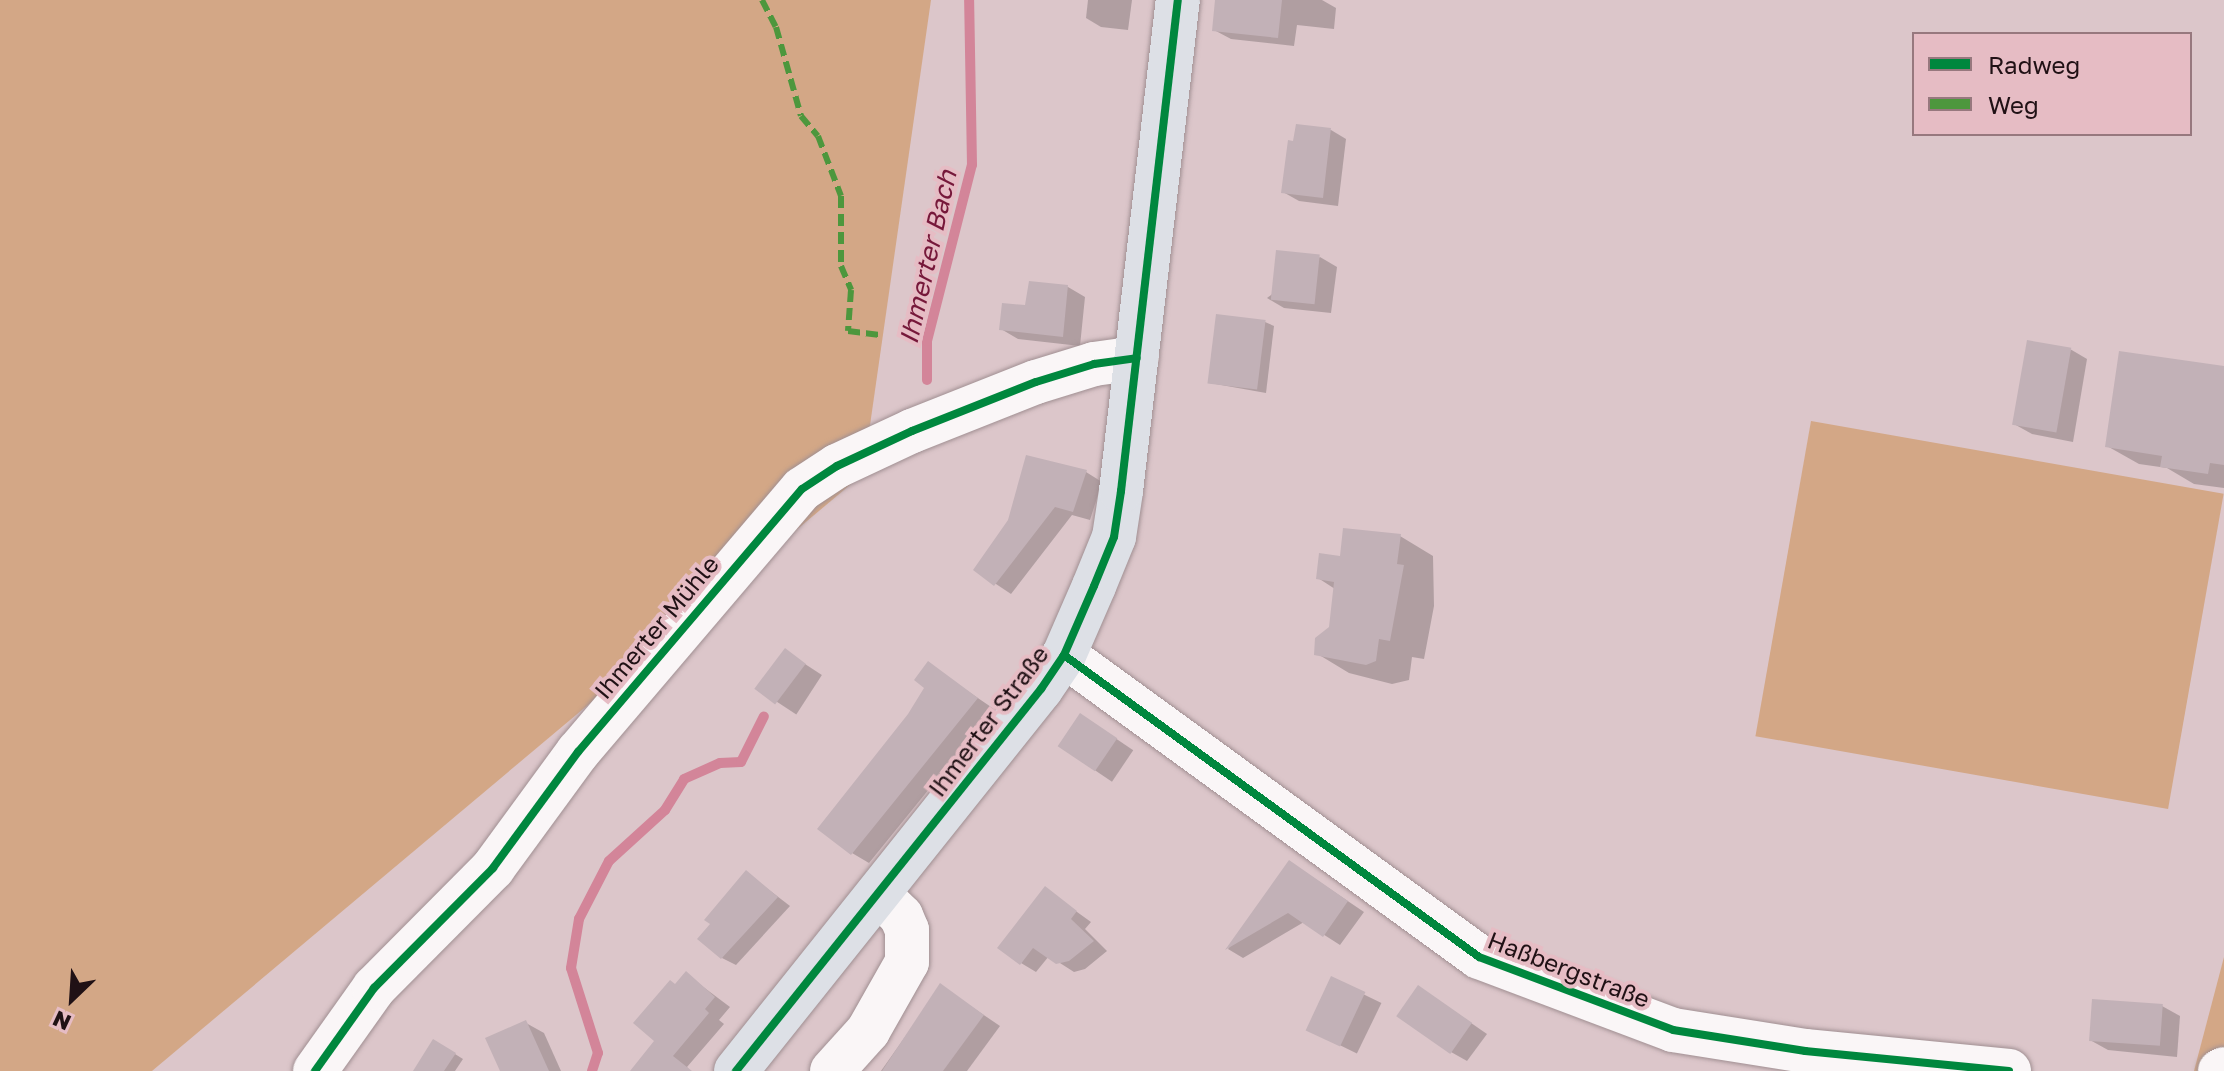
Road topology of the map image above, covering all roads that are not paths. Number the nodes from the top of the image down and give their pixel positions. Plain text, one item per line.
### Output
1 (1178, 0) edge
2 (1137, 358) junction
3 (1064, 655) junction
4 (878, 894) junction
5 (1916, 1067) edge
6 (315, 1071) edge
7 (736, 1071) edge
8 (832, 1071) edge
9 (2009, 1071) edge

1 - 2 main road, Ihmerter Straße
2 - 3 main road, Ihmerter Straße
2 - 6 street, Ihmerter Mühle
3 - 4 main road, Ihmerter Straße
3 - 5 street, Haßbergstraße
4 - 7 main road, Ihmerter Straße
4 - 8 street
5 - 9 street, Haßbergstraße

